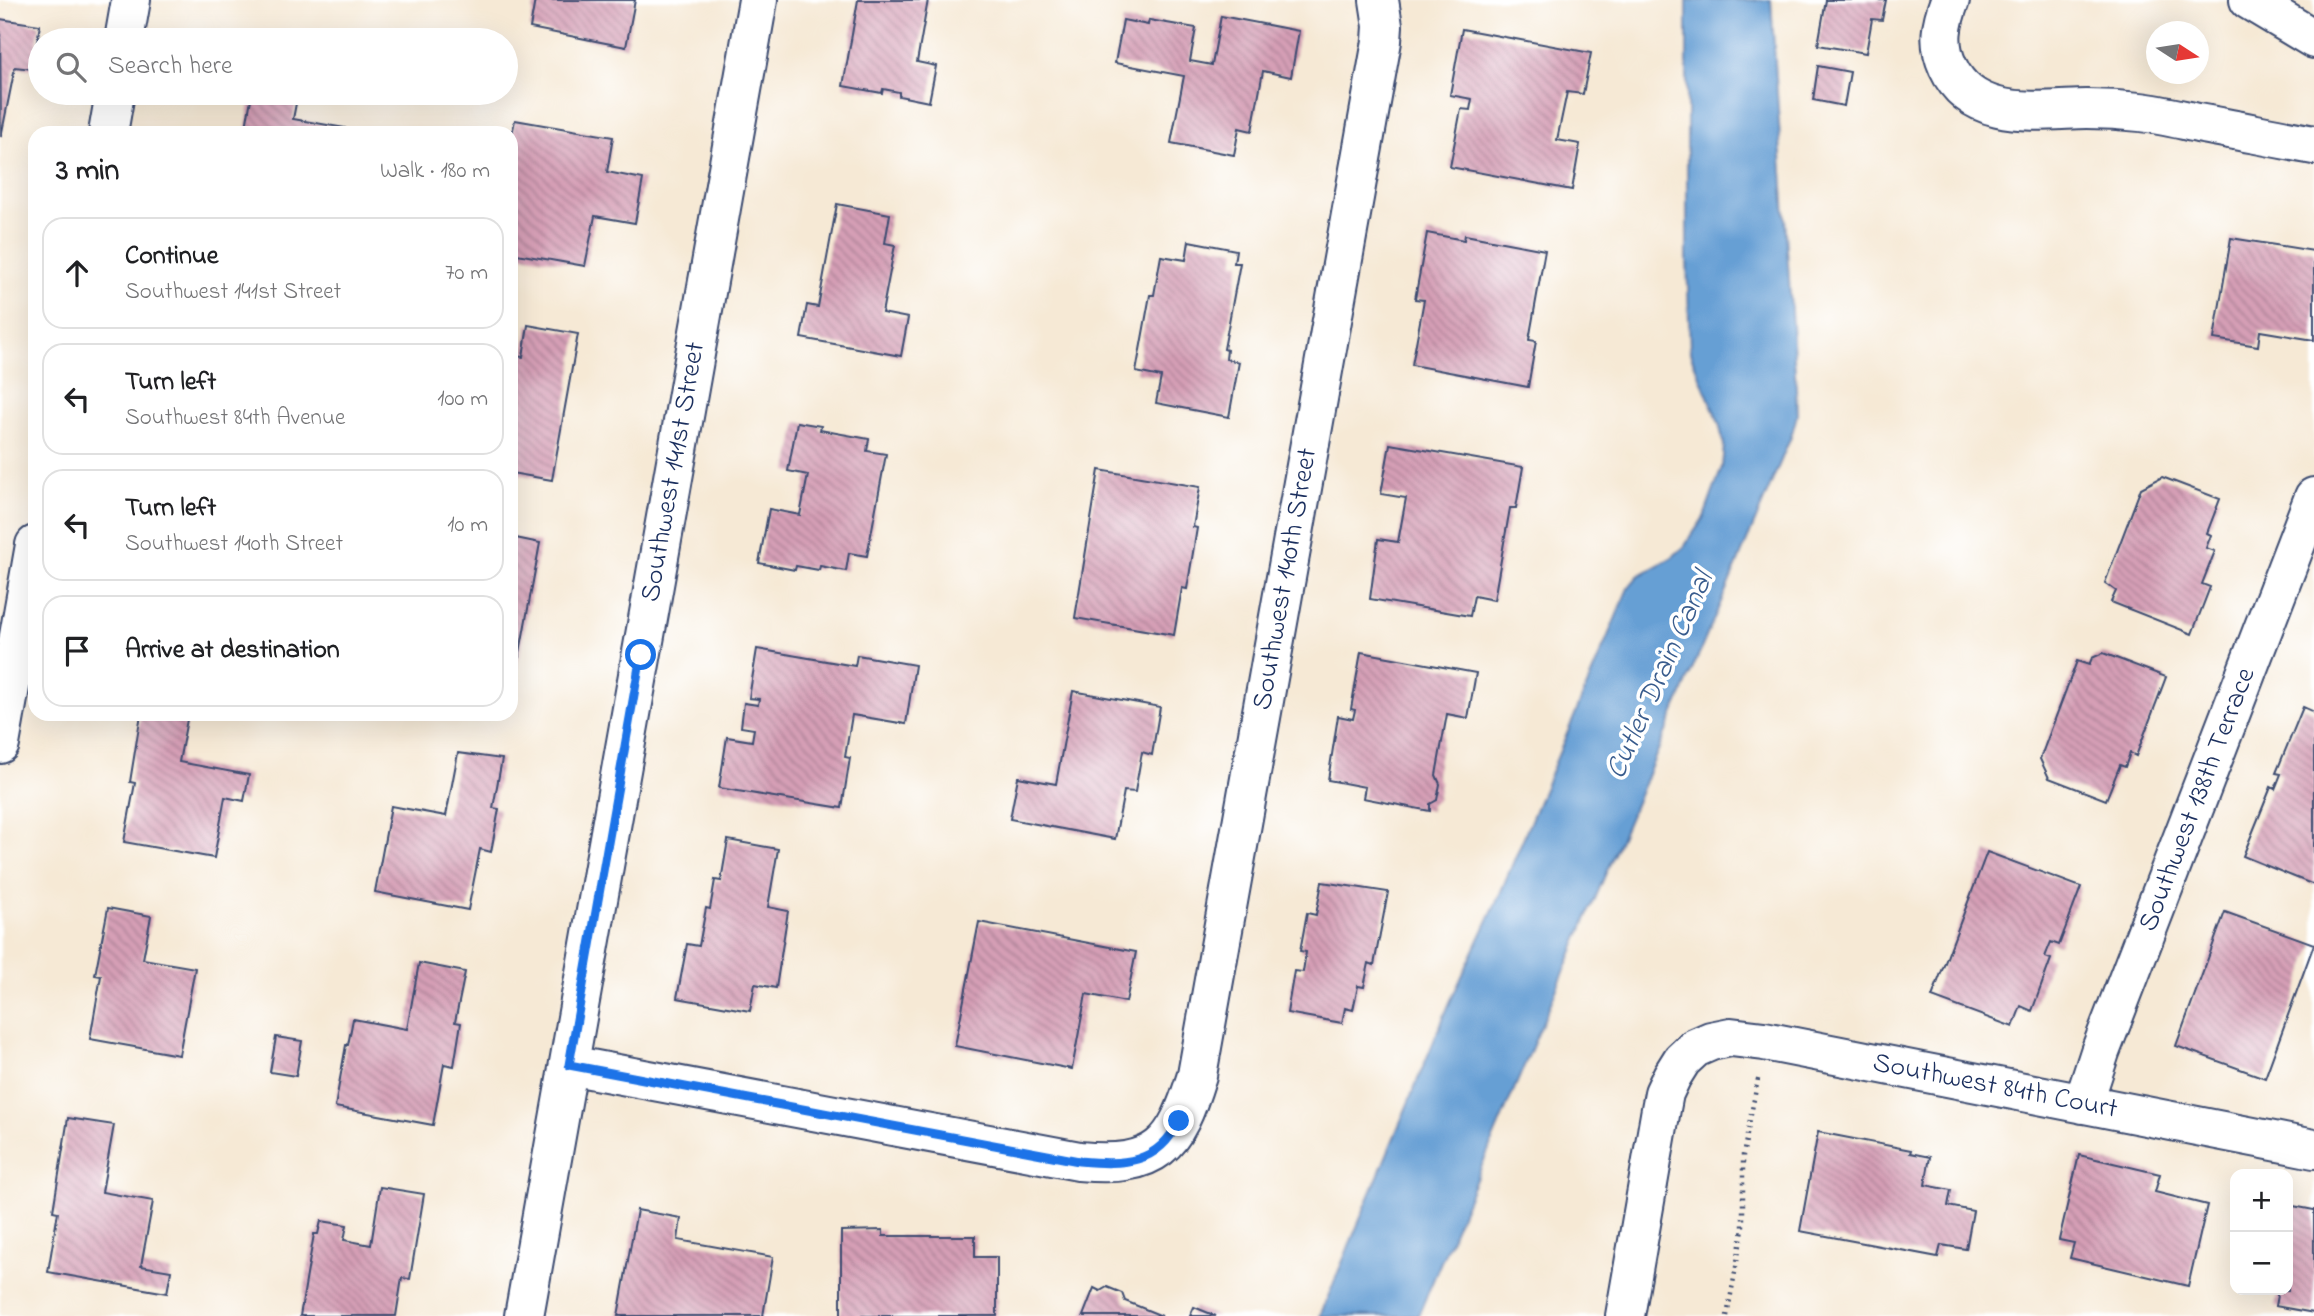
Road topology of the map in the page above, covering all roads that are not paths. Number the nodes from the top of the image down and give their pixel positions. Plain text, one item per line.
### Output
1 (131, 0) edge
2 (758, 0) edge
3 (1379, 0) edge
4 (1950, 0) edge
5 (2249, 0) edge
6 (126, 28) edge
7 (2314, 39) edge
8 (113, 105) edge
9 (109, 126) edge
10 (2314, 145) edge
11 (2314, 497) edge
12 (28, 585) edge
13 (0, 744) edge
14 (569, 1065) junction
15 (2083, 1104) junction
16 (2314, 1149) edge
17 (524, 1316) edge
18 (1625, 1316) edge

1 - 6 street
2 - 14 street, Southwest 141st Street
3 - 14 street, Southwest 140th Street
4 - 10 street
5 - 7 street
8 - 9 street
11 - 15 street, Southwest 138th Terrace
12 - 13 street
14 - 17 street, Southwest 141st Street
15 - 16 street, Southwest 84th Court
15 - 18 street, Southwest 84th Court

